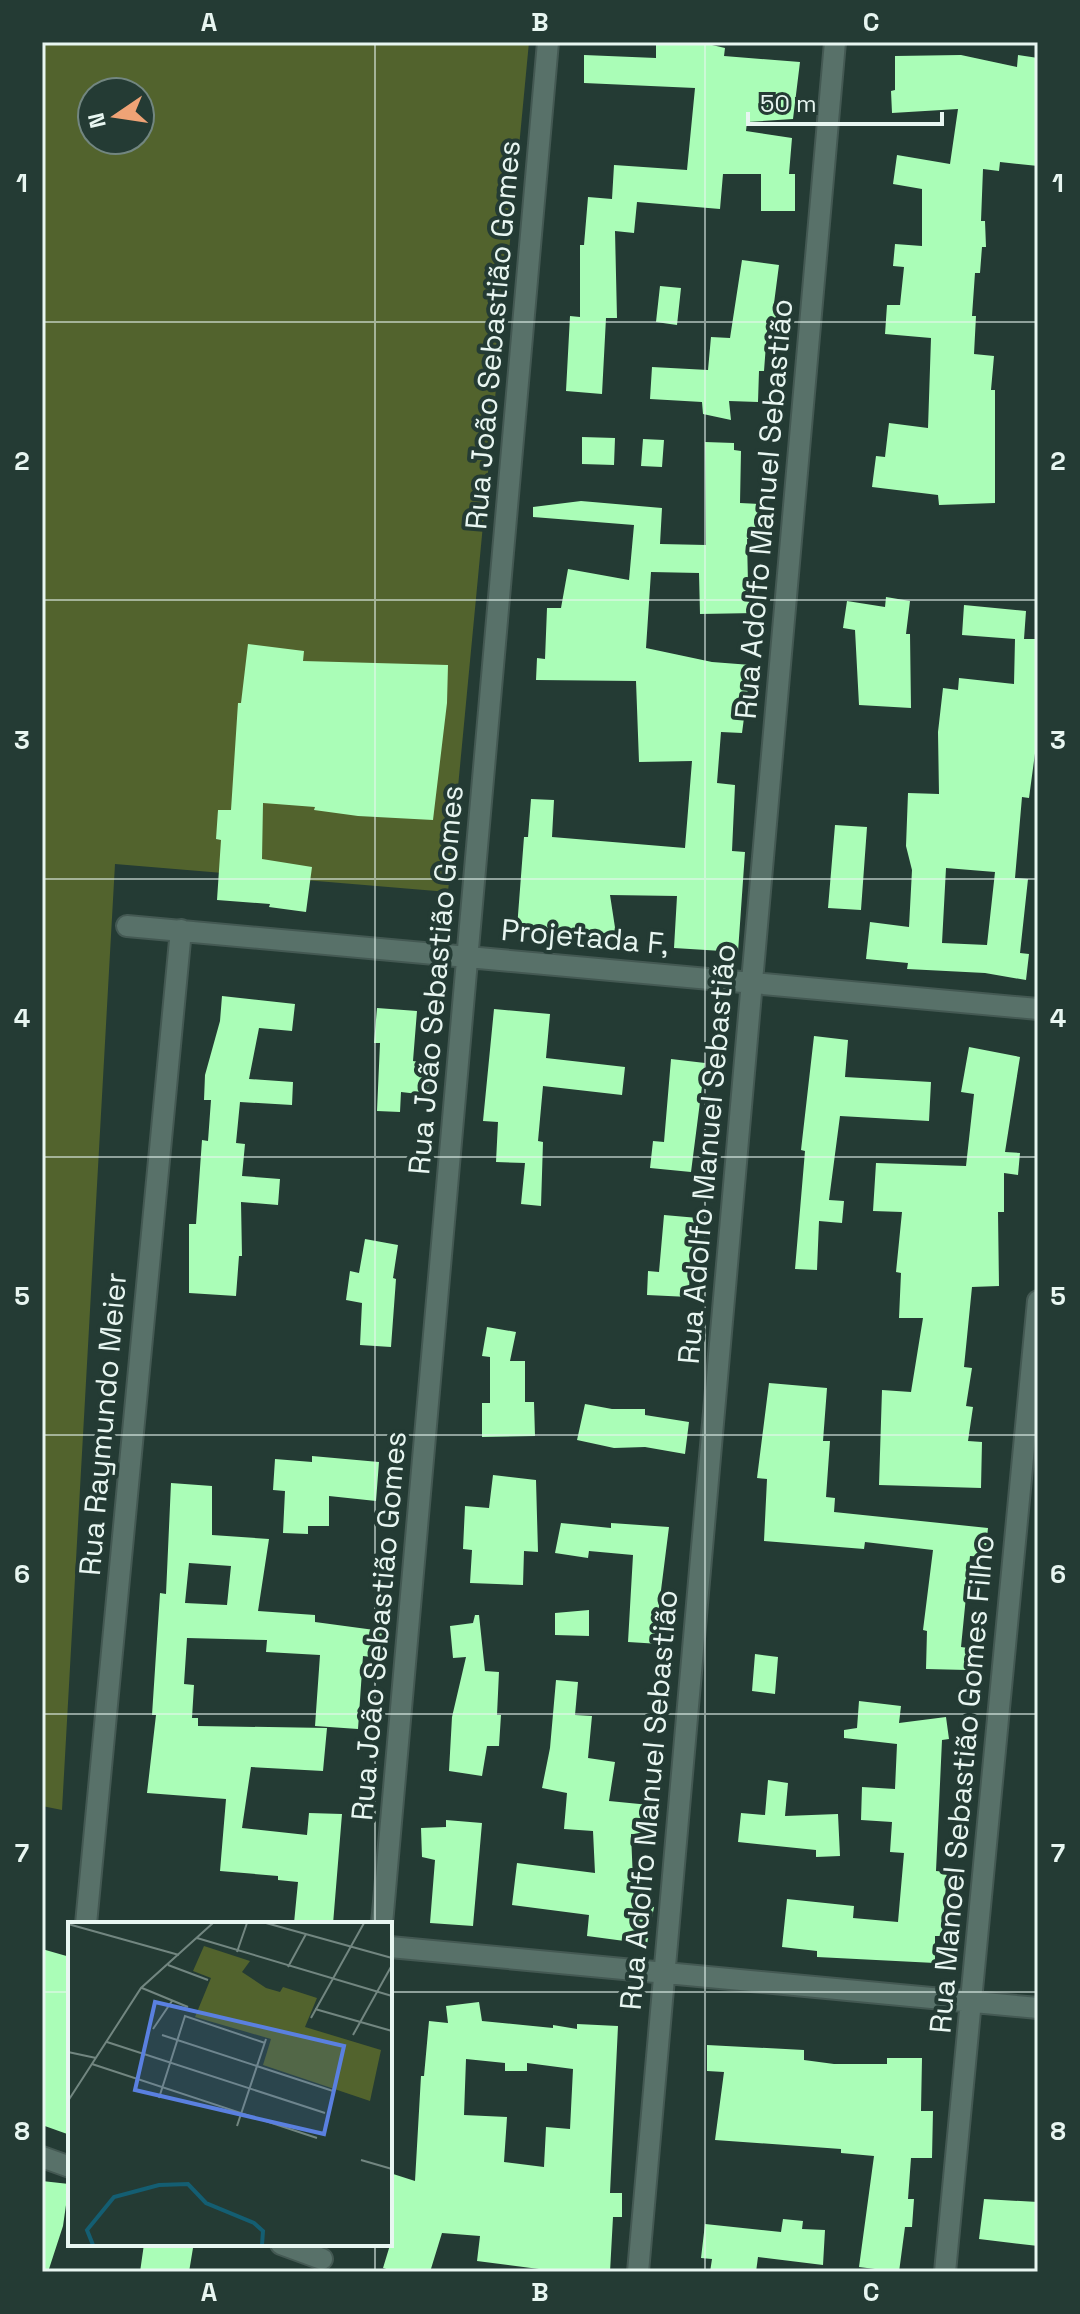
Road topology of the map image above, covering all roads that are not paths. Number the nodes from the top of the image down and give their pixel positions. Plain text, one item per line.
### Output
1 (548, 42) edge
2 (835, 42) edge
3 (127, 926) dead end
4 (181, 930) junction
5 (469, 957) junction
6 (752, 983) junction
7 (1038, 1009) edge
8 (1038, 1301) edge
9 (86, 1922) edge
10 (382, 1922) edge
11 (392, 1947) edge
12 (664, 1972) junction
13 (973, 2001) junction
14 (1038, 2008) edge
15 (42, 2157) edge
16 (68, 2166) edge
17 (286, 2246) edge
18 (322, 2259) dead end
19 (638, 2272) edge
20 (945, 2272) edge

1 - 5 street, Rua João Sebastião Gomes
2 - 6 street, Rua Adolfo Manuel Sebastião
3 - 4 street, Projetada F,
4 - 5 street, Projetada F,
4 - 9 street, Rua Raymundo Meier
5 - 6 street, Projetada F,
5 - 10 street, Rua João Sebastião Gomes
6 - 7 street, Projetada F,
6 - 12 street, Rua Adolfo Manuel Sebastião
8 - 13 street, Rua Manoel Sebastião Gomes Filho
11 - 12 street
12 - 13 street
12 - 19 street, Rua Adolfo Manuel Sebastião
13 - 14 street
13 - 20 street, Rua Manoel Sebastião Gomes Filho
15 - 16 street
17 - 18 street

